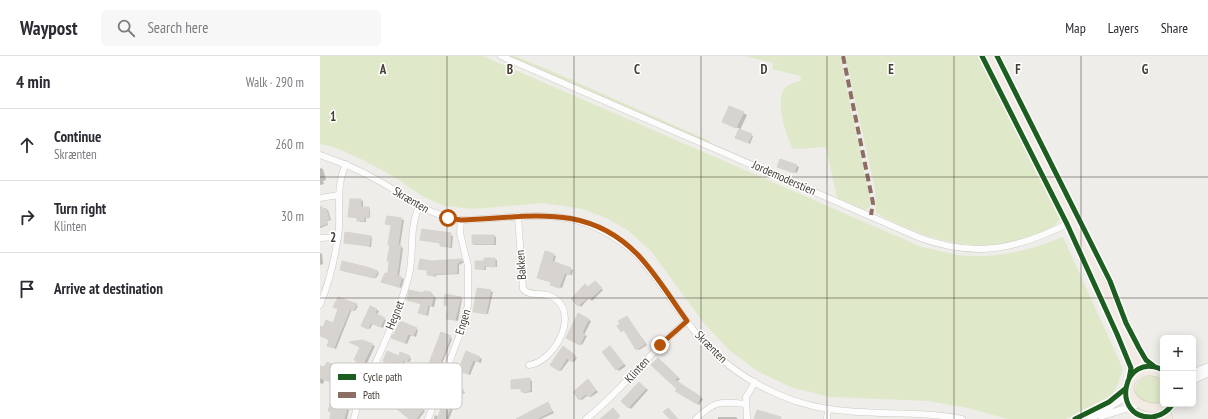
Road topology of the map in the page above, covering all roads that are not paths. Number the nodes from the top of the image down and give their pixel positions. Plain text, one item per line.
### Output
1 (501, 56) edge
2 (989, 56) edge
3 (320, 155) edge
4 (346, 164) junction
5 (339, 194) junction
6 (320, 198) edge
7 (420, 207) junction
8 (518, 216) junction
9 (461, 220) junction
10 (1073, 221) junction
11 (338, 237) junction
12 (320, 238) edge
13 (320, 305) edge
14 (687, 321) junction
15 (1123, 331) junction
16 (376, 363) edge
17 (448, 363) edge
18 (529, 365) dead end
19 (1208, 367) edge
20 (1148, 371) junction
21 (1196, 372) edge
22 (1208, 373) edge
23 (1160, 374) edge
24 (1137, 376) junction
25 (1196, 379) edge
26 (755, 382) junction
27 (1129, 394) junction
28 (745, 404) junction
29 (1134, 406) junction
30 (1166, 407) edge
31 (1167, 407) edge
32 (358, 409) edge
33 (432, 409) edge
34 (828, 409) junction
35 (905, 416) edge
36 (1154, 416) edge
37 (354, 419) edge
38 (428, 419) edge
39 (586, 419) edge
40 (696, 419) edge
41 (747, 419) edge
42 (827, 419) edge
43 (962, 419) edge
44 (1090, 419) edge
45 (1168, 419) edge

1 - 10 street, Jordemoderstien
2 - 10 main road
3 - 4 street, Skrænten
4 - 5 street
4 - 7 street, Skrænten
5 - 6 street
5 - 11 street
7 - 9 street, Skrænten
7 - 16 street, Hegnet
8 - 9 street, Skrænten
8 - 14 street, Skrænten
8 - 18 street, Bakken
9 - 17 street, Engen
10 - 15 main road
11 - 12 street
11 - 13 street
14 - 26 street, Skrænten
14 - 39 street, Klinten
15 - 20 main road
15 - 24 main road
19 - 21 street
20 - 23 main road
20 - 24 main road
22 - 25 street
24 - 27 main road
26 - 28 street
26 - 34 street, Skrænten
27 - 29 main road
27 - 44 street
28 - 40 street
28 - 41 street
29 - 36 main road
29 - 44 street
30 - 36 main road
31 - 45 main road
32 - 37 street, Hegnet
33 - 38 street, Engen
34 - 35 street, Skrænten
34 - 42 street
35 - 43 street, Skrænten

